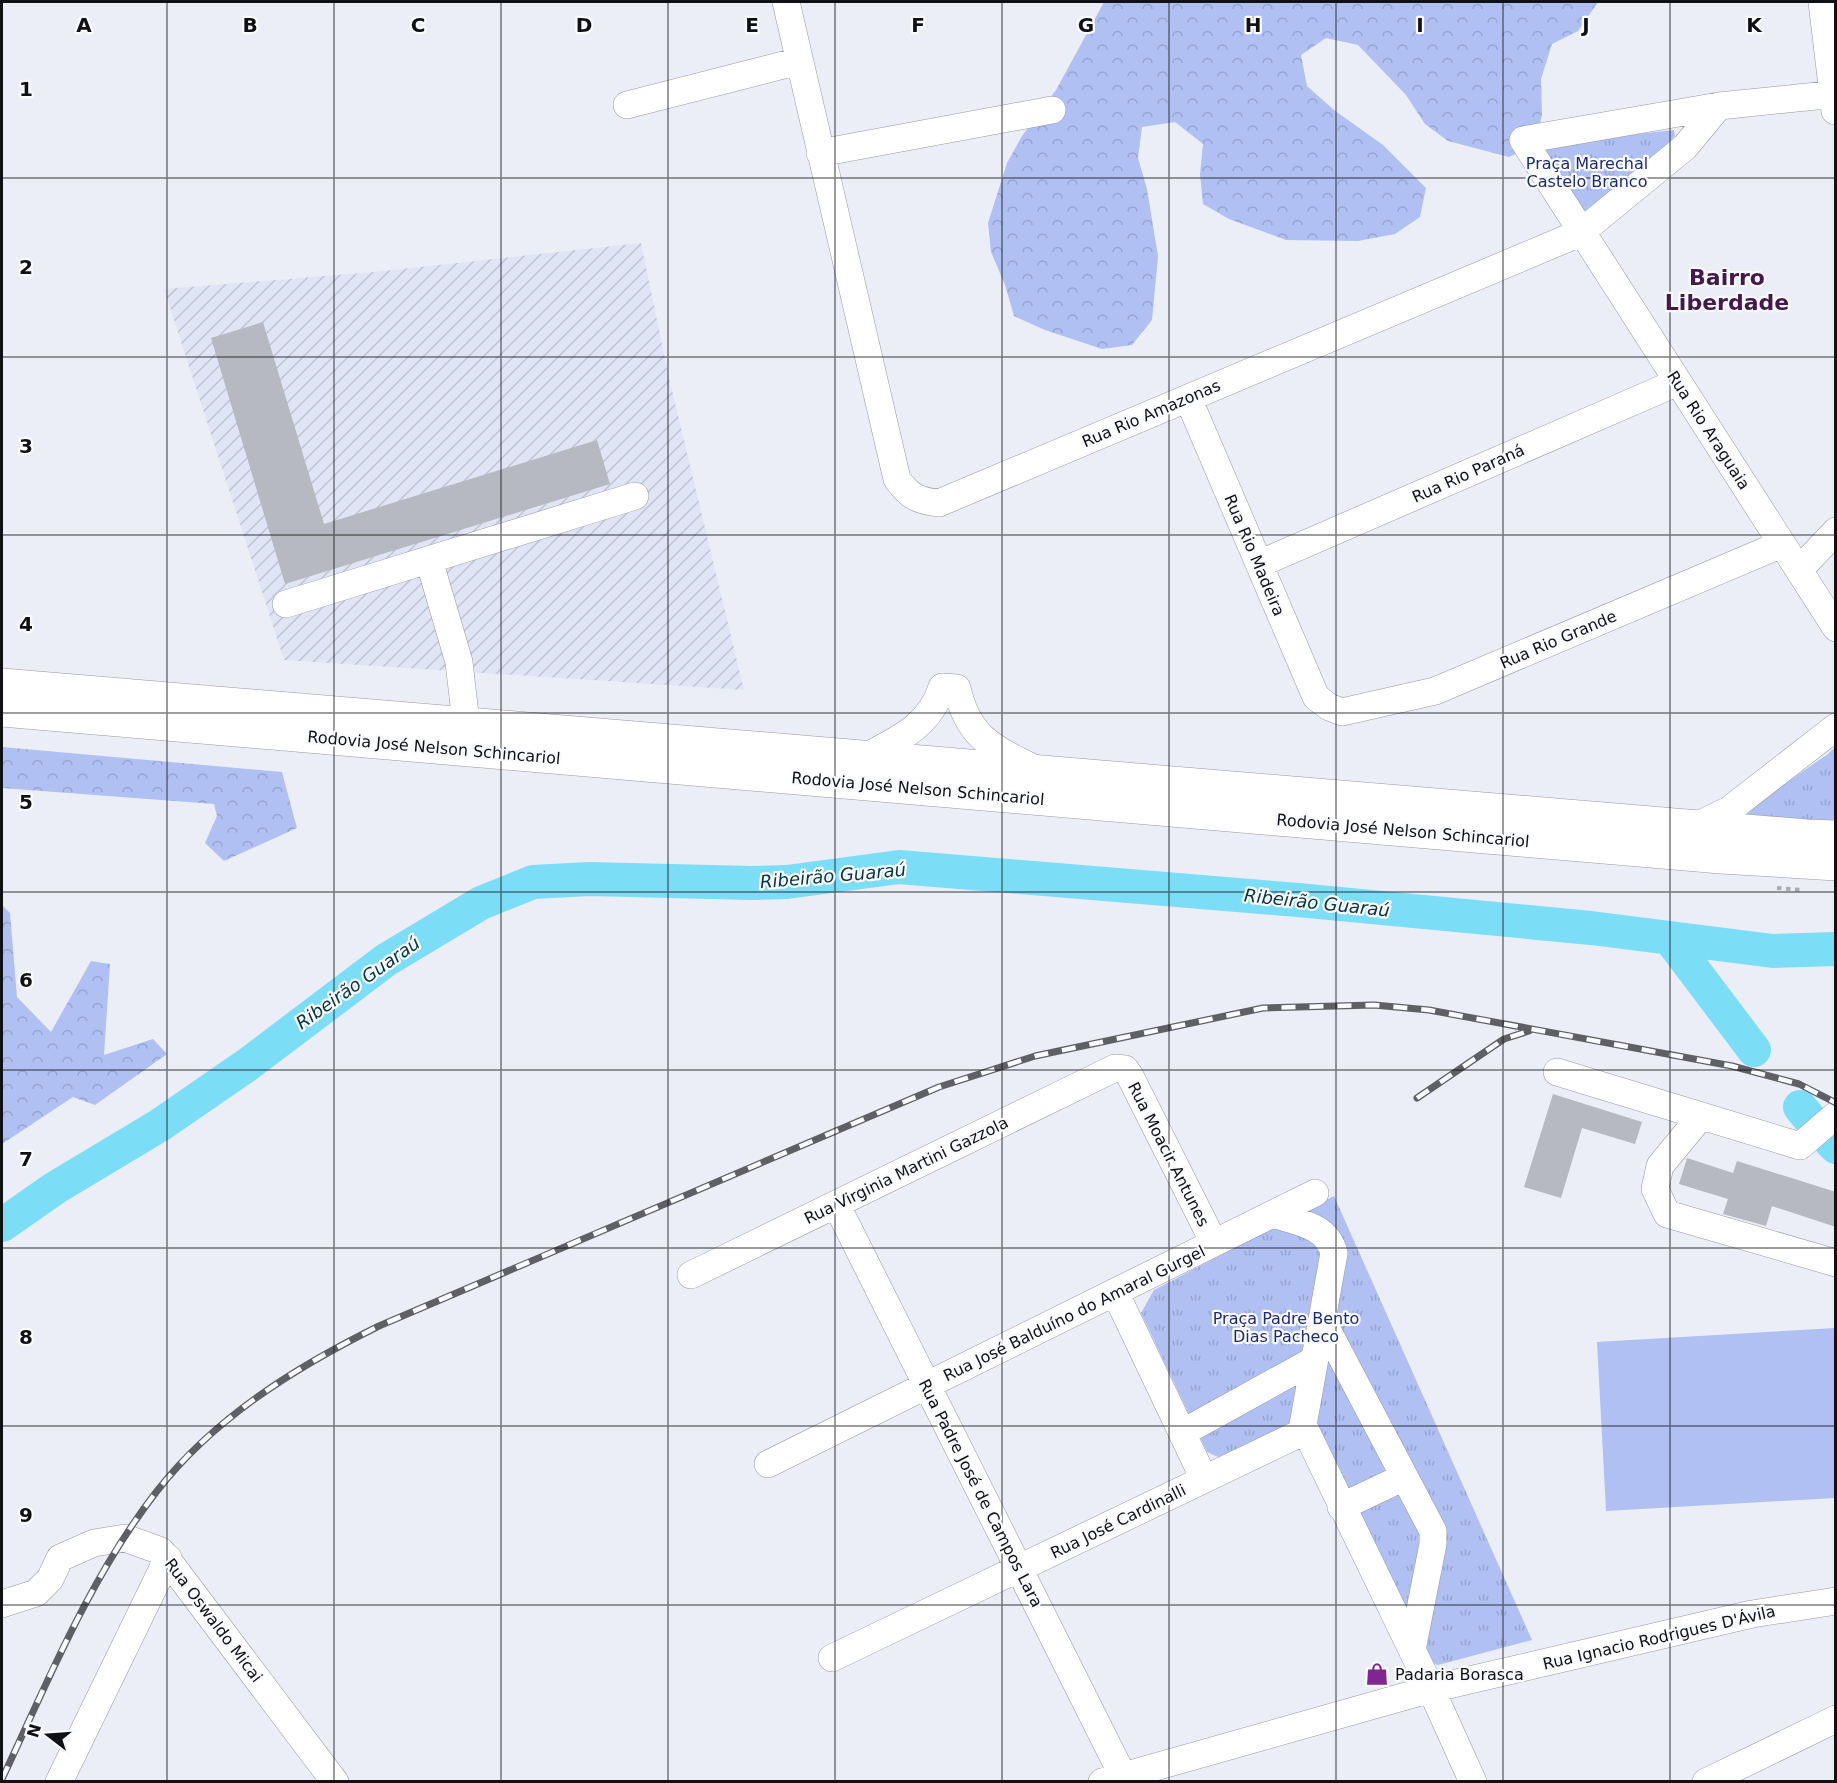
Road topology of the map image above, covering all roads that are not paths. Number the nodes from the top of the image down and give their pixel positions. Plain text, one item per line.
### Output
1 (786, 2) edge
2 (1822, 2) edge
3 (800, 61) junction
4 (1835, 100) edge
5 (627, 105) dead end
6 (1719, 106) junction
7 (1052, 110) dead end
8 (820, 153) junction
9 (1580, 233) junction
10 (1678, 382) junction
11 (1188, 398) junction
12 (635, 496) dead end
13 (1836, 531) edge
14 (1782, 544) junction
15 (429, 560) junction
16 (1259, 564) junction
17 (1799, 570) junction
18 (286, 604) dead end
19 (1836, 628) edge
20 (2, 685) edge
21 (1329, 707) joint
22 (2, 710) edge
23 (466, 723) junction
24 (1836, 727) edge
25 (865, 757) junction
26 (1039, 771) junction
27 (1694, 827) junction
28 (1836, 837) edge
29 (1836, 864) edge
30 (1121, 1068) joint
31 (1557, 1072) dead end
32 (1836, 1114) edge
33 (1701, 1116) junction
34 (1315, 1193) dead end
35 (836, 1204) junction
36 (1274, 1214) junction
37 (1214, 1243) junction
38 (1836, 1263) edge
39 (691, 1275) dead end
40 (1114, 1292) junction
41 (1322, 1320) junction
42 (1314, 1360) junction
43 (927, 1385) junction
44 (1305, 1431) junction
45 (1182, 1433) junction
46 (768, 1464) dead end
47 (1404, 1477) junction
48 (1204, 1479) junction
49 (1341, 1507) junction
50 (168, 1558) junction
51 (1019, 1569) junction
52 (1836, 1601) edge
53 (2, 1604) edge
54 (1412, 1650) junction
55 (832, 1658) dead end
56 (1431, 1689) junction
57 (1836, 1719) edge
58 (1117, 1779) edge
59 (58, 1782) edge
60 (335, 1782) edge
61 (1473, 1782) edge
62 (1706, 1782) edge

1 - 3 street, Rua Rio Amazonas
2 - 4 street
3 - 5 street
3 - 8 street, Rua Rio Amazonas
4 - 6 street
6 - 9 street, Rua Rio Amazonas
6 - 9 street
7 - 8 street
8 - 11 street, Rua Rio Amazonas
9 - 10 street, Rua Rio Araguaia
9 - 11 street, Rua Rio Amazonas
10 - 14 street, Rua Rio Araguaia
10 - 16 street, Rua Rio Paraná
11 - 16 street, Rua Rio Madeira
12 - 15 street
13 - 17 street
14 - 17 street, Rua Rio Araguaia
14 - 21 street, Rua Rio Grande
15 - 18 street
15 - 23 street
16 - 21 street, Rua Rio Madeira
17 - 19 street, Rua Rio Araguaia
20 - 23 main road, Rodovia José Nelson Schincariol
22 - 29 main road, Rodovia José Nelson Schincariol
23 - 25 main road, Rodovia José Nelson Schincariol
24 - 27 street
25 - 26 main road, Rodovia José Nelson Schincariol
25 - 26 street
26 - 27 main road, Rodovia José Nelson Schincariol
27 - 28 main road, Rodovia José Nelson Schincariol
30 - 35 street, Rua Virginia Martini Gazzola
30 - 37 street, Rua Moacir Antunes
31 - 33 street
32 - 33 street
33 - 38 street
34 - 36 street, Rua José Balduíno do Amaral Gurgel
35 - 39 street, Rua Virginia Martini Gazzola
35 - 43 street, Rua Padre José de Campos Lara
36 - 37 street, Rua José Balduíno do Amaral Gurgel
36 - 41 street
37 - 40 street, Rua José Balduíno do Amaral Gurgel
40 - 43 street, Rua José Balduíno do Amaral Gurgel
40 - 45 street
41 - 42 street
41 - 47 street
42 - 44 street
42 - 45 street
43 - 46 street, Rua José Balduíno do Amaral Gurgel
43 - 51 street, Rua Padre José de Campos Lara
44 - 48 street, Rua José Cardinalli
44 - 49 street
45 - 48 street
47 - 49 street
47 - 54 street
48 - 51 street, Rua José Cardinalli
49 - 54 street
50 - 53 street, Rua Oswaldo Micai
50 - 59 street
50 - 60 street, Rua Oswaldo Micai
51 - 55 street, Rua José Cardinalli
51 - 58 street, Rua Padre José de Campos Lara
52 - 56 street, Rua Ignacio Rodrigues D'Ávila
54 - 56 street
56 - 58 street, Rua Ignacio Rodrigues D'Ávila
56 - 61 street
57 - 62 street

